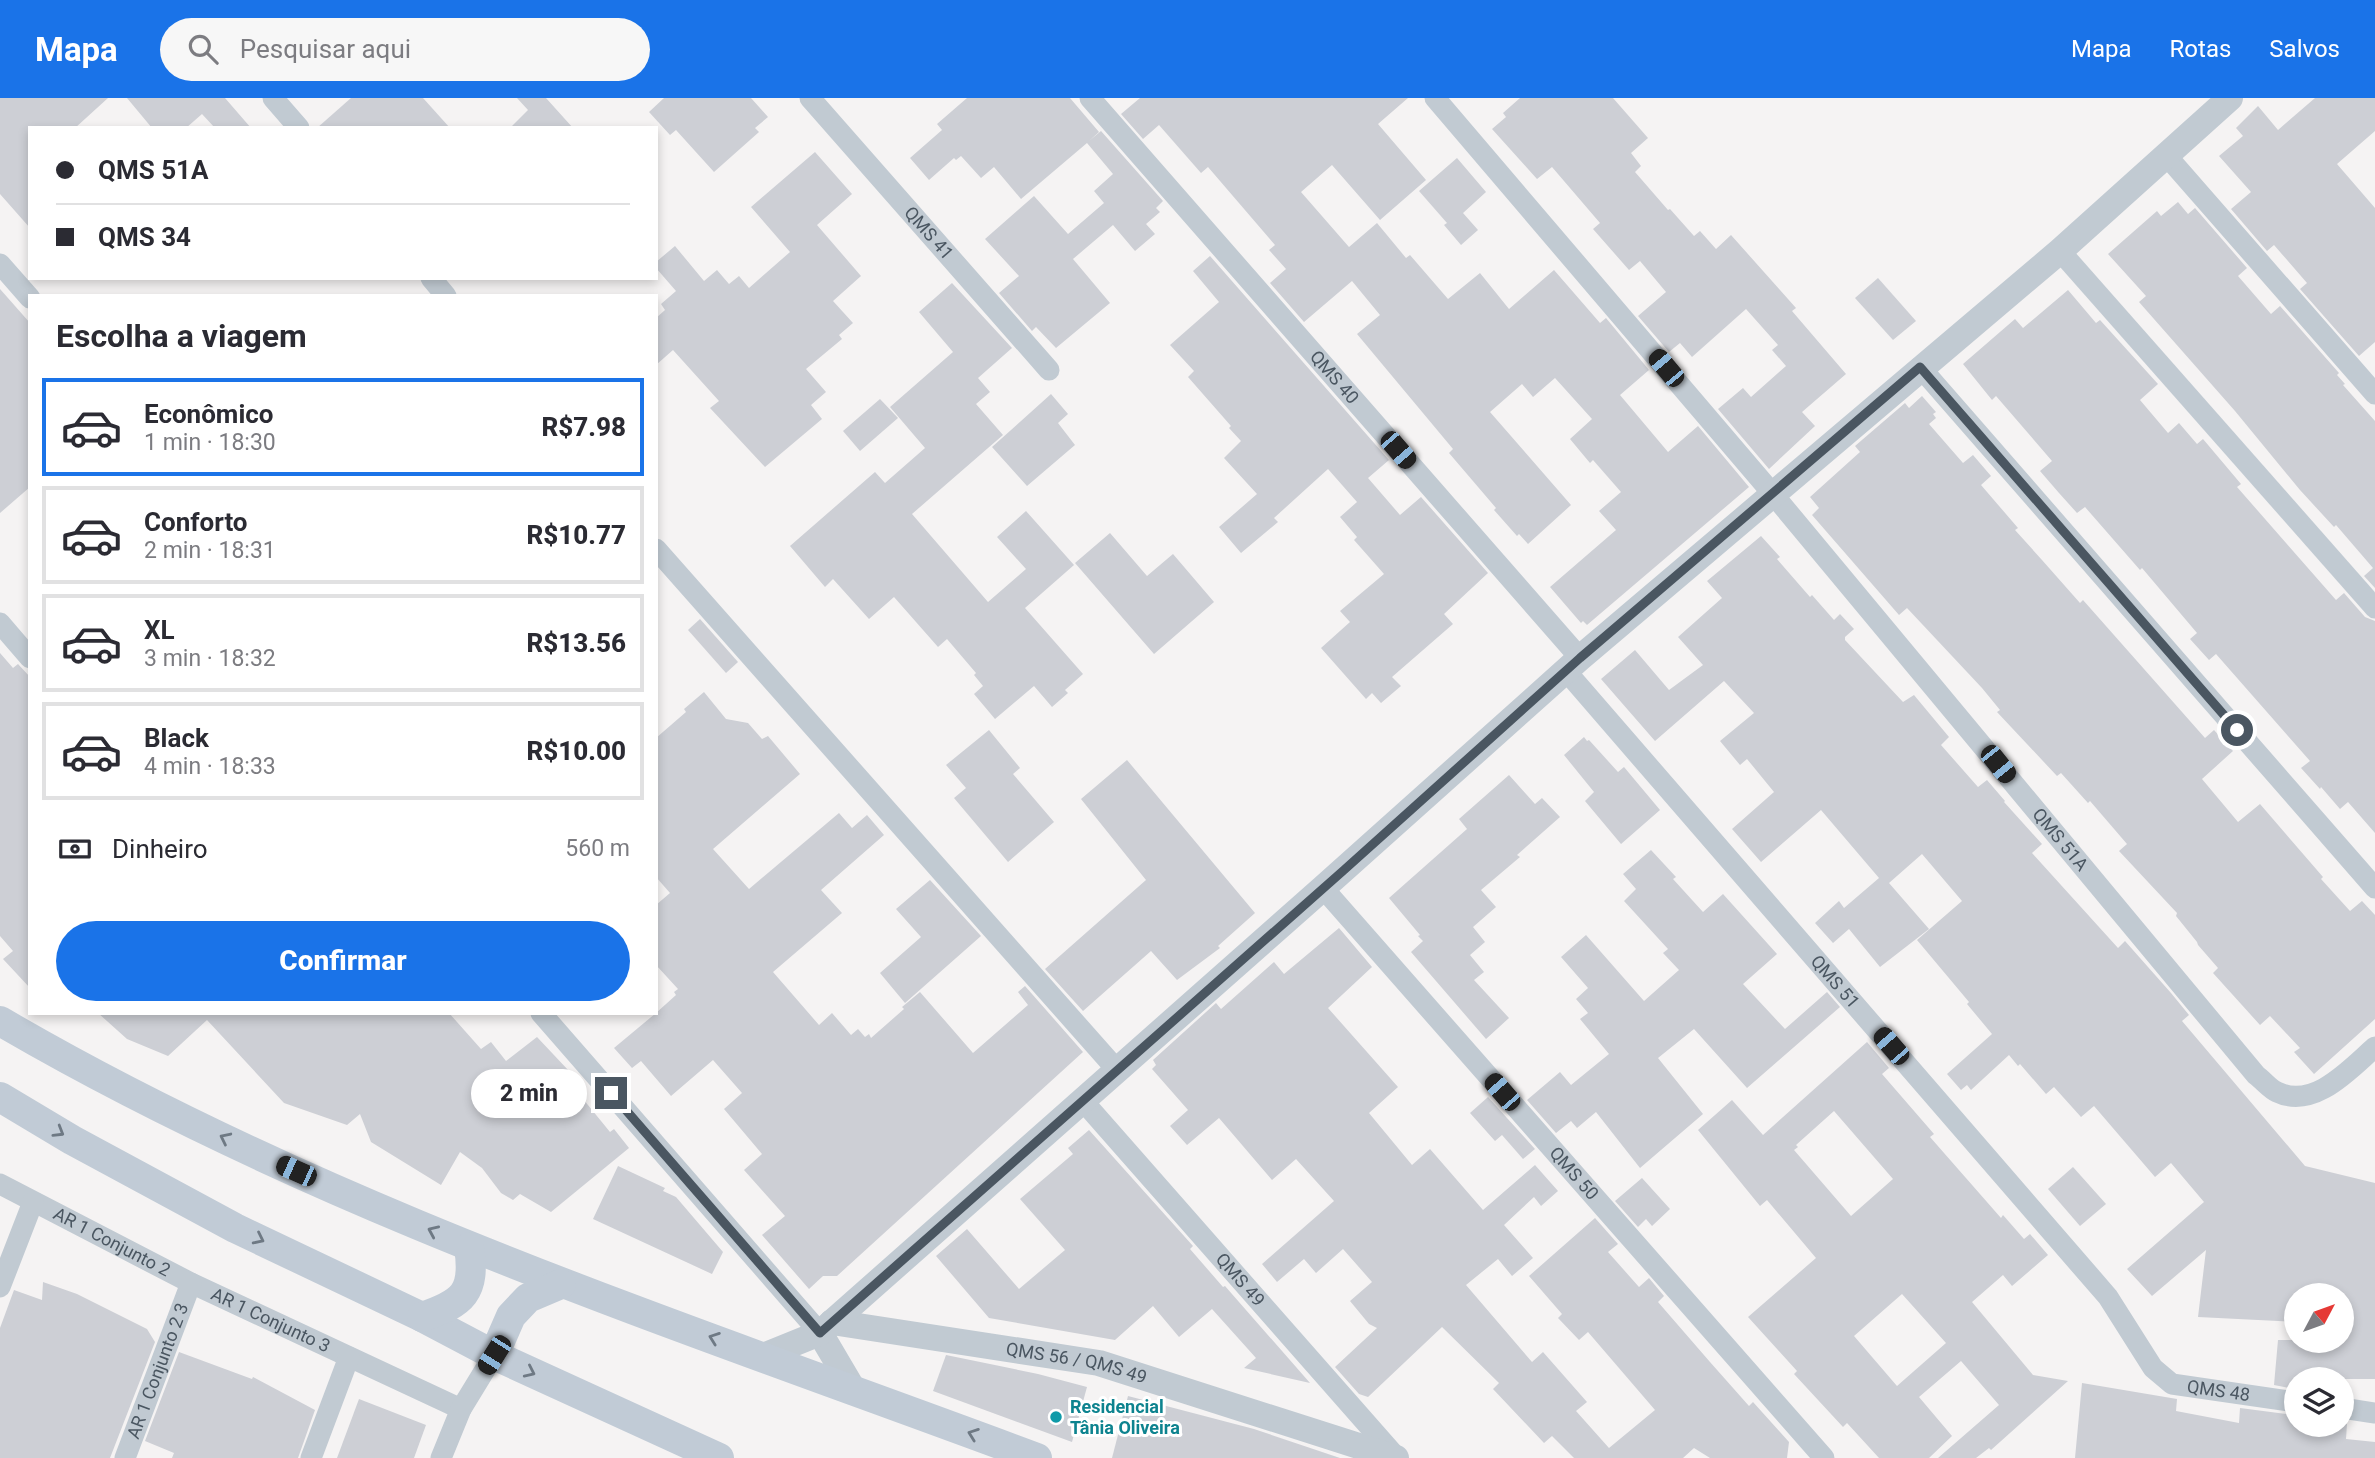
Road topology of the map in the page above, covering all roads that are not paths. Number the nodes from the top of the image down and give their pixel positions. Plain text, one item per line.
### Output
1 (273, 98) edge
2 (810, 98) edge
3 (1090, 98) edge
4 (1435, 98) edge
5 (2230, 98) edge
6 (297, 126) edge
7 (2165, 154) junction
8 (2060, 251) junction
9 (0, 264) edge
10 (433, 280) edge
11 (444, 294) edge
12 (28, 296) edge
13 (1920, 367) junction
14 (1049, 370) dead end
15 (2375, 394) edge
16 (1772, 493) junction
17 (658, 551) edge
18 (2375, 608) edge
19 (0, 623) edge
20 (28, 656) edge
21 (1573, 664) junction
22 (1323, 888) junction
23 (2375, 888) edge
24 (543, 1015) edge
25 (0, 1021) edge
26 (2375, 1047) edge
27 (1117, 1070) junction
28 (0, 1097) edge
29 (1083, 1101) junction
30 (0, 1184) edge
31 (33, 1202) junction
32 (469, 1247) junction
33 (191, 1283) junction
34 (561, 1283) junction
35 (0, 1287) edge
36 (422, 1317) junction
37 (2129, 1327) joint
38 (826, 1328) junction
39 (494, 1355) junction
40 (763, 1356) junction
41 (349, 1357) junction
42 (853, 1389) junction
43 (2284, 1400) edge
44 (461, 1409) junction
45 (2354, 1410) edge
46 (2375, 1413) edge
47 (125, 1458) edge
48 (311, 1458) edge
49 (441, 1458) edge
50 (719, 1458) edge
51 (1037, 1458) edge
52 (1396, 1458) edge
53 (1824, 1458) edge

1 - 6 street
2 - 14 street, QMS 41
3 - 21 street, QMS 40
4 - 16 street, QMS 51A
5 - 7 street
7 - 8 street
7 - 15 street
8 - 13 street
8 - 18 street
9 - 12 street
10 - 11 street
13 - 16 street
13 - 23 street
16 - 21 street
16 - 26 street, QMS 51A
17 - 27 street
19 - 20 street
21 - 22 street
21 - 37 street, QMS 51
22 - 27 street
22 - 53 street, QMS 50
24 - 38 street
32 -> 25 main road
27 - 29 street
28 -> 36 main road
29 - 38 street
29 - 52 street, QMS 49
30 - 31 street, AR 1 Conjunto 2
31 - 33 street, AR 1 Conjunto 2
31 - 35 street
32 - 34 main road
32 - 36 main road
33 - 41 street, AR 1 Conjunto 3
33 - 47 street, AR 1 Conjunto 2 3
34 - 39 main road
40 -> 34 main road
36 - 39 main road
37 - 43 street, QMS 48
38 - 40 street
38 - 42 street
38 - 52 street, QMS 56 / QMS 49
39 - 44 street
39 -> 50 main road
40 - 42 main road
41 - 44 street, AR 1 Conjunto 3
41 - 48 street
51 -> 42 main road
44 - 49 street
45 - 46 street

